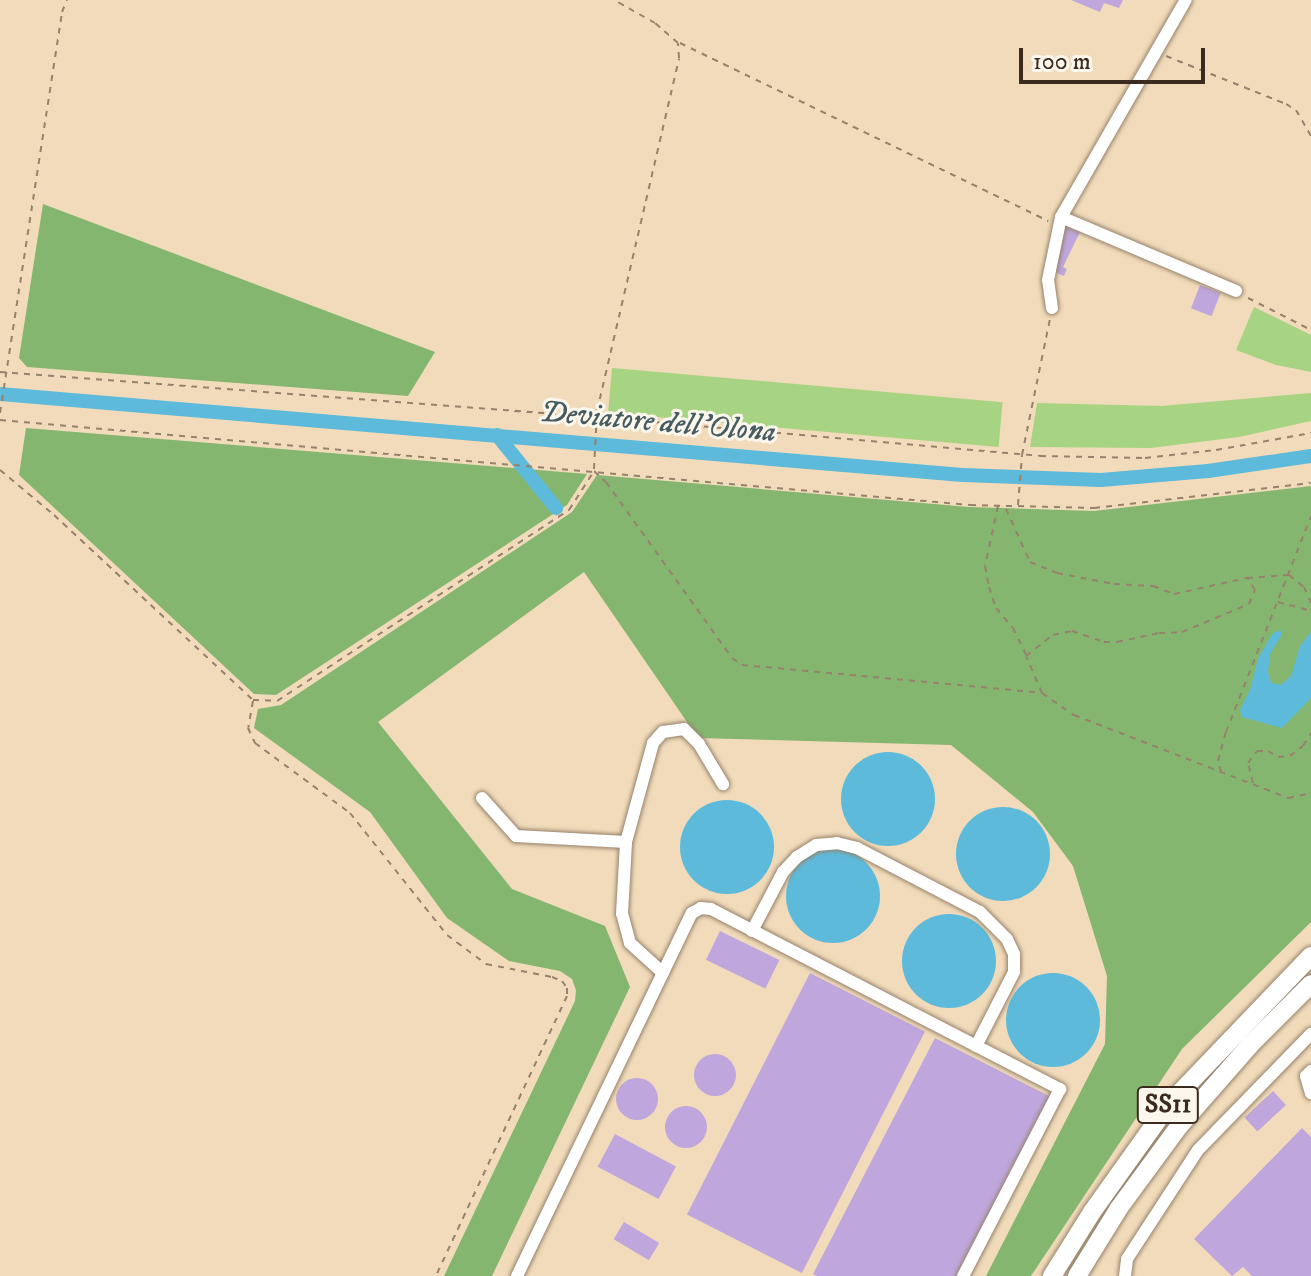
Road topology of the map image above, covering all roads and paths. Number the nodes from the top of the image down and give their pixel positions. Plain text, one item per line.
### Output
1 (67, 0) edge
2 (614, 0) edge
3 (1186, 0) edge
4 (678, 43) junction
5 (1154, 52) junction
6 (1311, 136) edge
7 (1060, 222) junction
8 (1236, 291) joint
9 (1052, 308) joint
10 (1311, 330) edge
11 (2, 372) edge
12 (1, 406) edge
13 (0, 413) edge
14 (596, 417) junction
15 (0, 420) edge
16 (1311, 433) edge
17 (1022, 455) junction
18 (0, 470) edge
19 (594, 471) junction
20 (1310, 485) edge
21 (998, 506) junction
22 (1005, 506) junction
23 (1018, 506) junction
24 (1311, 516) edge
25 (1289, 575) junction
26 (1247, 578) junction
27 (1277, 602) junction
28 (1311, 603) edge
29 (1311, 611) edge
30 (1026, 656) junction
31 (1042, 693) junction
32 (253, 700) junction
33 (1311, 733) edge
34 (1221, 772) junction
35 (723, 784) dead end
36 (1253, 784) junction
37 (1311, 793) edge
38 (482, 798) dead end
39 (626, 842) junction
40 (752, 931) junction
41 (1311, 956) edge
42 (663, 973) junction
43 (1311, 984) edge
44 (1311, 1034) edge
45 (976, 1046) junction
46 (1311, 1071) edge
47 (1311, 1093) edge
48 (436, 1276) edge
49 (517, 1276) edge
50 (963, 1276) edge
51 (1052, 1276) edge
52 (1077, 1276) edge
53 (1125, 1276) edge

1 - 11 path
2 - 4 path
3 - 5 street
4 - 7 path
4 - 14 path
5 - 6 path
5 - 7 street
7 - 8 street
7 - 9 street
8 - 10 path
9 - 17 path
11 - 12 path
11 - 14 path
12 - 13 path
14 - 17 path
14 - 19 path
15 - 19 path
16 - 17 path
17 - 23 path
18 - 32 path
19 - 21 path
19 - 31 path
19 - 32 path
20 - 23 path
21 - 22 path
21 - 30 path
22 - 23 path
22 - 26 path
24 - 25 path
25 - 26 path
25 - 27 path
25 - 28 path
26 - 30 path
27 - 29 path
27 - 34 path
30 - 31 path
31 - 34 path
32 - 48 path
33 - 36 path
34 - 36 path
35 - 39 street
36 - 37 path
38 - 39 street
39 - 42 street
40 - 42 street
40 - 45 street
40 - 45 street
41 - 51 highway, SS11
42 - 49 street
43 - 52 highway, SS11
44 - 53 street
45 - 50 street
46 - 47 street

